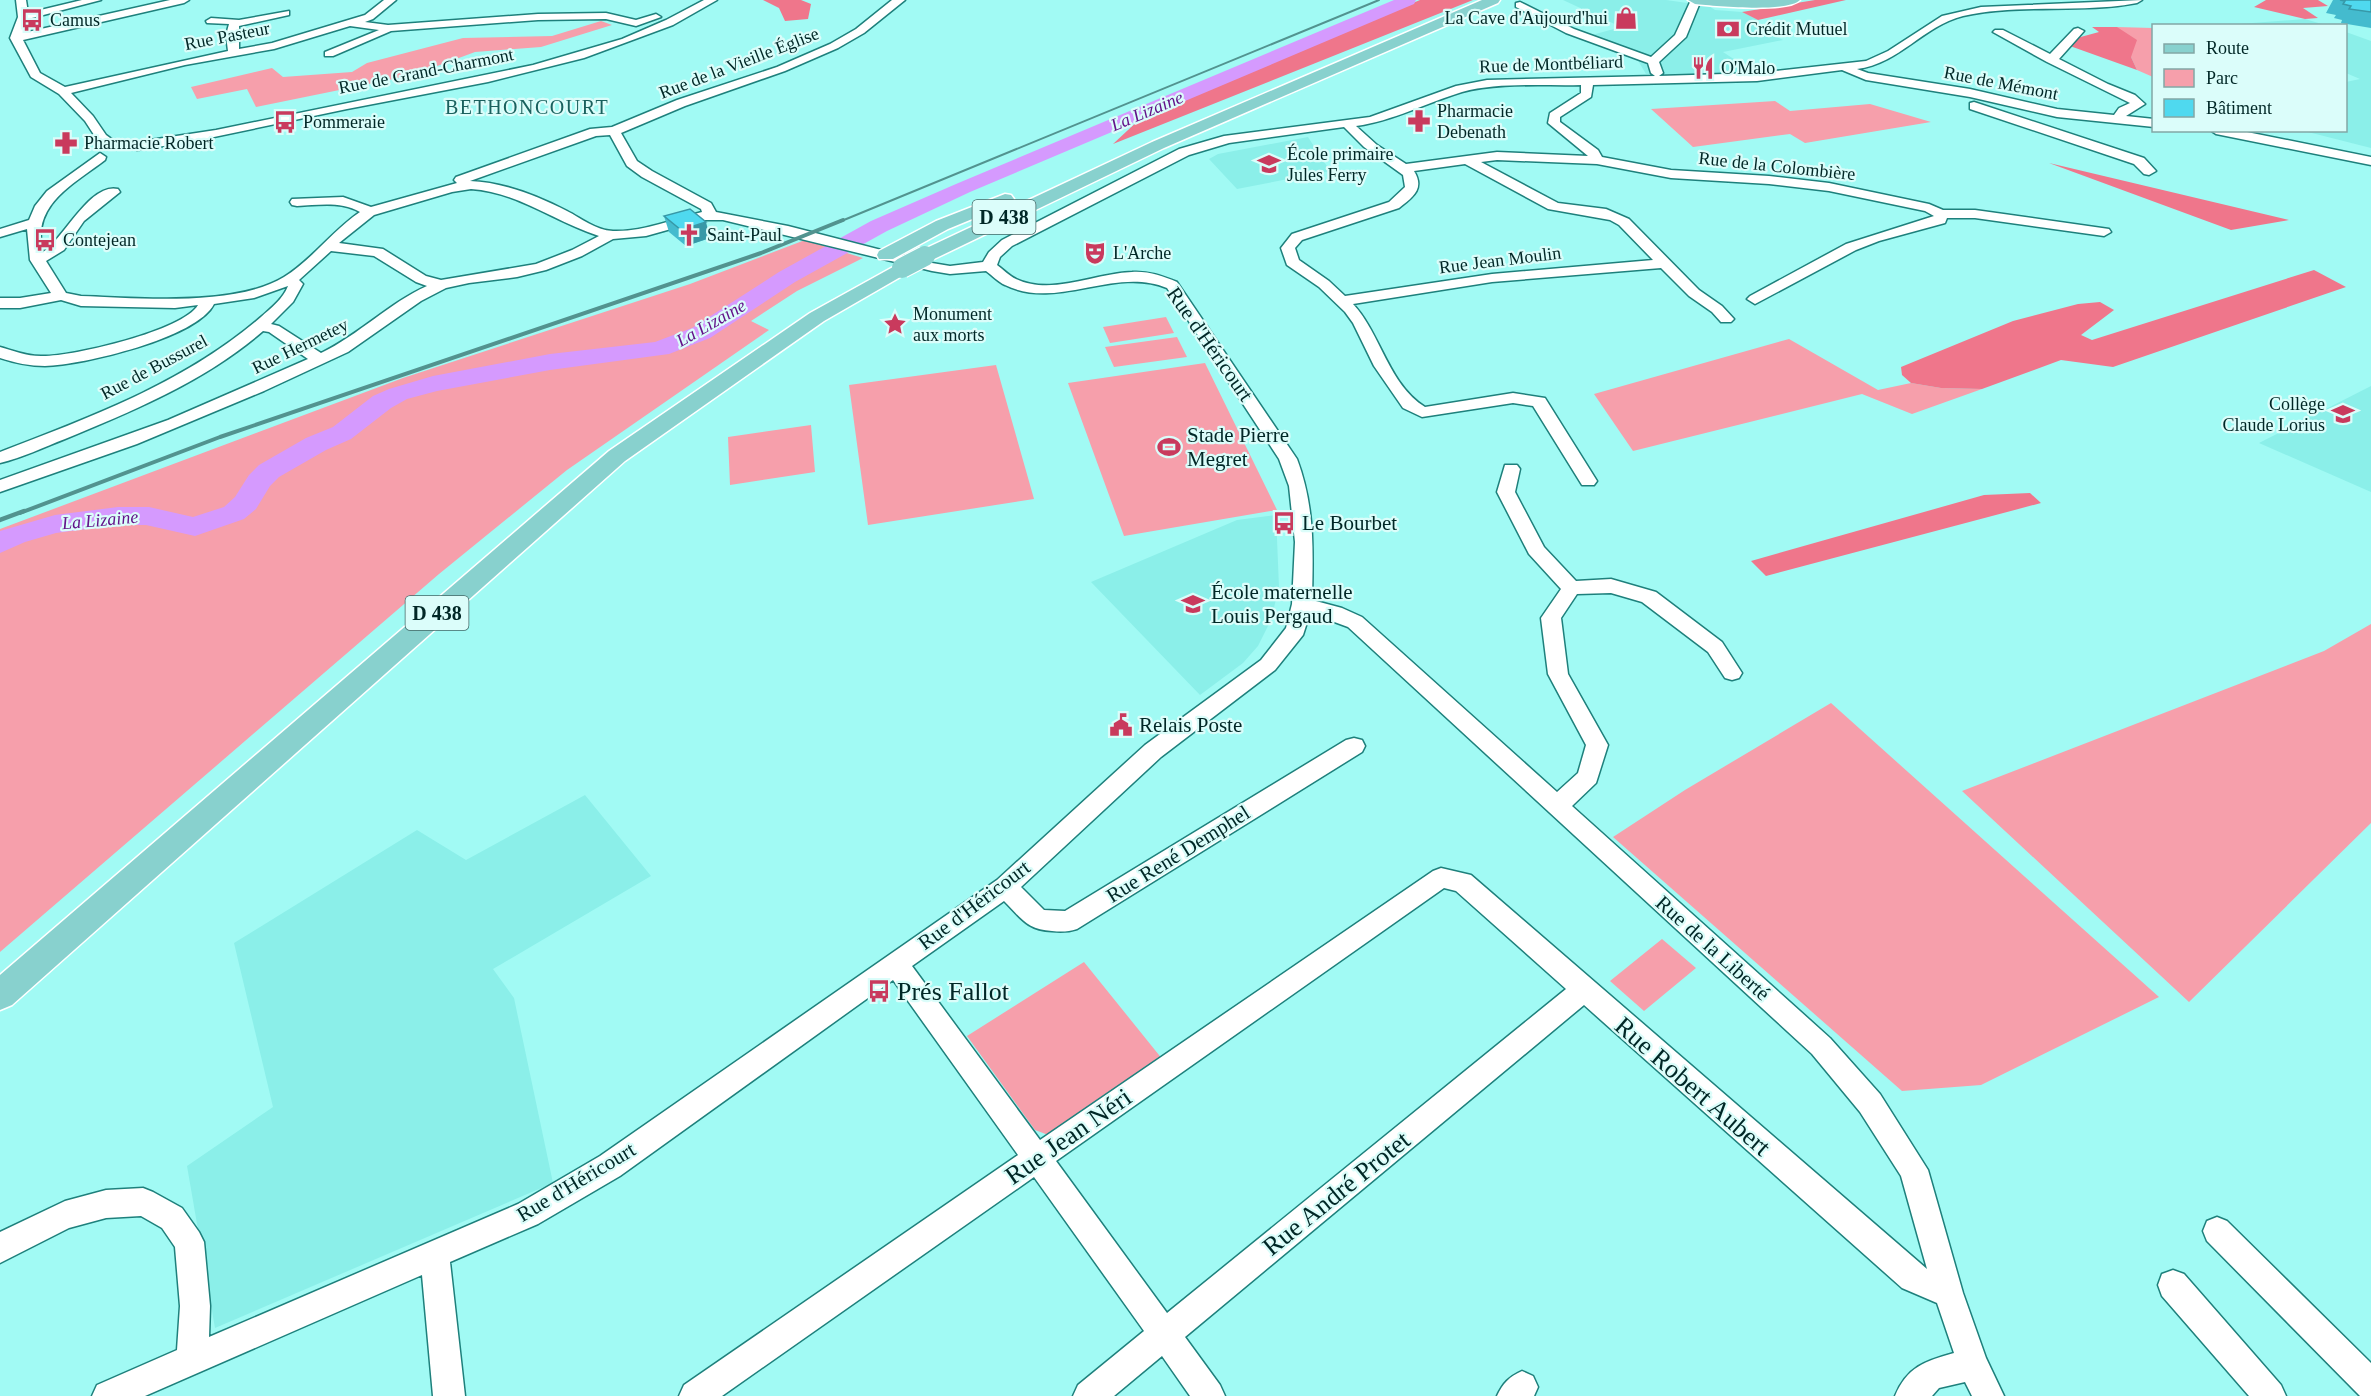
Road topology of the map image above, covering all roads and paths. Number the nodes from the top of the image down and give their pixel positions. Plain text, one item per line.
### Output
1 (21, 0) edge
2 (96, 0) edge
3 (184, 0) edge
4 (391, 0) edge
5 (712, 0) edge
6 (900, 0) edge
7 (1492, 0) edge
8 (1696, 0) edge
9 (1737, 0) edge
10 (1760, 0) edge
11 (1793, 0) edge
12 (2137, 0) edge
13 (1515, 2) edge
14 (285, 13) dead end
15 (688, 14) junction
16 (1464, 14) junction
17 (23, 17) junction
18 (210, 21) dead end
19 (351, 23) junction
20 (234, 24) junction
21 (388, 28) junction
22 (2078, 31) dead end
23 (1999, 32) dead end
24 (14, 45) junction
25 (234, 54) junction
26 (329, 54) dead end
27 (2051, 60) junction
28 (1653, 61) junction
29 (1844, 68) junction
30 (1662, 77) junction
31 (1587, 82) junction
32 (1928, 87) junction
33 (63, 91) junction
34 (2118, 119) junction
35 (2152, 123) edge
36 (1348, 124) junction
37 (614, 131) junction
38 (2226, 132) edge
39 (111, 143) junction
40 (1158, 145) junction
41 (1466, 159) junction
42 (1597, 160) junction
43 (2371, 161) edge
44 (1405, 168) junction
45 (2149, 171) dead end
46 (451, 188) junction
47 (113, 192) dead end
48 (297, 202) dead end
49 (369, 212) junction
50 (1941, 214) junction
51 (711, 215) junction
52 (34, 223) junction
53 (2104, 232) dead end
54 (0, 233) edge
55 (610, 235) junction
56 (327, 246) junction
57 (902, 259) junction
58 (36, 260) junction
59 (1664, 263) junction
60 (989, 266) junction
61 (288, 281) junction
62 (441, 285) junction
63 (61, 296) junction
64 (1755, 299) dead end
65 (208, 301) junction
66 (1342, 301) junction
67 (0, 303) edge
68 (1726, 319) dead end
69 (261, 326) junction
70 (0, 352) edge
71 (319, 359) junction
72 (0, 458) edge
73 (1511, 469) dead end
74 (1588, 481) dead end
75 (0, 486) edge
76 (1571, 588) junction
77 (1302, 604) junction
78 (1732, 672) dead end
79 (1354, 746) dead end
80 (1557, 807) junction
81 (1441, 878) joint
82 (1005, 887) junction
83 (896, 964) junction
84 (1584, 990) junction
85 (0, 995) edge
86 (1038, 1157) junction
87 (2217, 1231) dead end
88 (0, 1248) edge
89 (435, 1256) junction
90 (2173, 1285) dead end
91 (1948, 1293) junction
92 (1164, 1334) junction
93 (192, 1358) junction
94 (1973, 1364) junction
95 (2371, 1385) edge
96 (108, 1396) edge
97 (449, 1396) edge
98 (695, 1396) edge
99 (1089, 1396) edge
100 (1209, 1396) edge
101 (1911, 1396) edge
102 (1988, 1396) edge
103 (2270, 1396) edge

1 - 17 street
2 - 17 street
3 - 24 street
4 - 19 street, Rue Pasteur
5 - 15 street, Rue de Grand-Charmont
6 - 37 street, Rue de la Vieille Église
7 - 16 main road
8 - 11 main road
8 - 28 street
9 - 10 main road
12 - 29 street, Rue de Montbéliard
13 - 16 main road
13 - 28 street
14 - 20 street
15 - 21 street
15 - 39 street, Rue de Grand-Charmont
16 - 40 main road, D 438
17 - 24 street
18 - 20 street
19 - 21 street
19 - 25 street, Rue Pasteur
20 - 25 street
21 - 26 street
22 - 27 street
23 - 27 street
24 - 33 street
25 - 33 street, Rue Pasteur
27 - 34 street
28 - 30 street
29 - 30 street, Rue de Montbéliard
29 - 32 street, Rue de Mémont
30 - 31 street, Rue de Montbéliard
31 - 36 street, Rue de Montbéliard
31 - 42 street
32 - 34 street, Rue de Mémont
32 - 45 street
33 - 39 street
34 - 35 street, Rue de Mémont
36 - 44 street
36 - 60 street, Rue de Montbéliard
37 - 46 street, Rue de la Vieille Église
37 - 51 street
38 - 43 street
39 - 52 street
40 - 57 main road, D 438
40 - 57 main road
41 - 42 street, Rue de la Colombière
41 - 44 street, Rue de la Colombière
41 - 59 street
42 - 50 street, Rue de la Colombière
44 - 66 street
46 - 49 street
46 - 55 street
47 - 58 street
48 - 49 street
49 - 56 street
50 - 53 street, Rue de la Colombière
50 - 64 street
51 - 55 street
51 - 57 street
52 - 54 street
52 - 58 street
55 - 62 street, Rue Hermetey
56 - 61 street
56 - 62 street
57 - 60 street
57 - 85 main road, D 438
58 - 63 street
59 - 66 street, Rue Jean Moulin
59 - 68 street
60 - 77 street, Rue d'Héricourt
61 - 65 street
61 - 69 street, Rue de Bussurel
62 - 71 street, Rue Hermetey
63 - 65 street
63 - 67 street
65 - 70 street
66 - 74 street
69 - 71 street
69 - 72 street, Rue de Bussurel
71 - 75 street, Rue Hermetey
73 - 76 street
76 - 78 street
76 - 80 street
77 - 80 street, Rue de la Liberté
77 - 82 street, Rue d'Héricourt
79 - 82 street, Rue René Demphel
80 - 91 street, Rue de la Liberté
81 - 84 street, Rue Robert Aubert
81 - 86 street, Rue Jean Néri
82 - 83 street, Rue d'Héricourt
83 - 86 street
83 - 89 street, Rue d'Héricourt
84 - 91 street, Rue Robert Aubert
84 - 92 street, Rue André Protet
86 - 92 street
86 - 98 street, Rue Jean Néri
87 - 95 street
88 - 93 street
89 - 93 street, Rue d'Héricourt
89 - 97 street
90 - 103 street
91 - 94 street, Rue de la Liberté
92 - 99 street, Rue André Protet
92 - 100 street
93 - 96 street, Rue d'Héricourt
94 - 101 street
94 - 102 street, Rue de la Liberté

